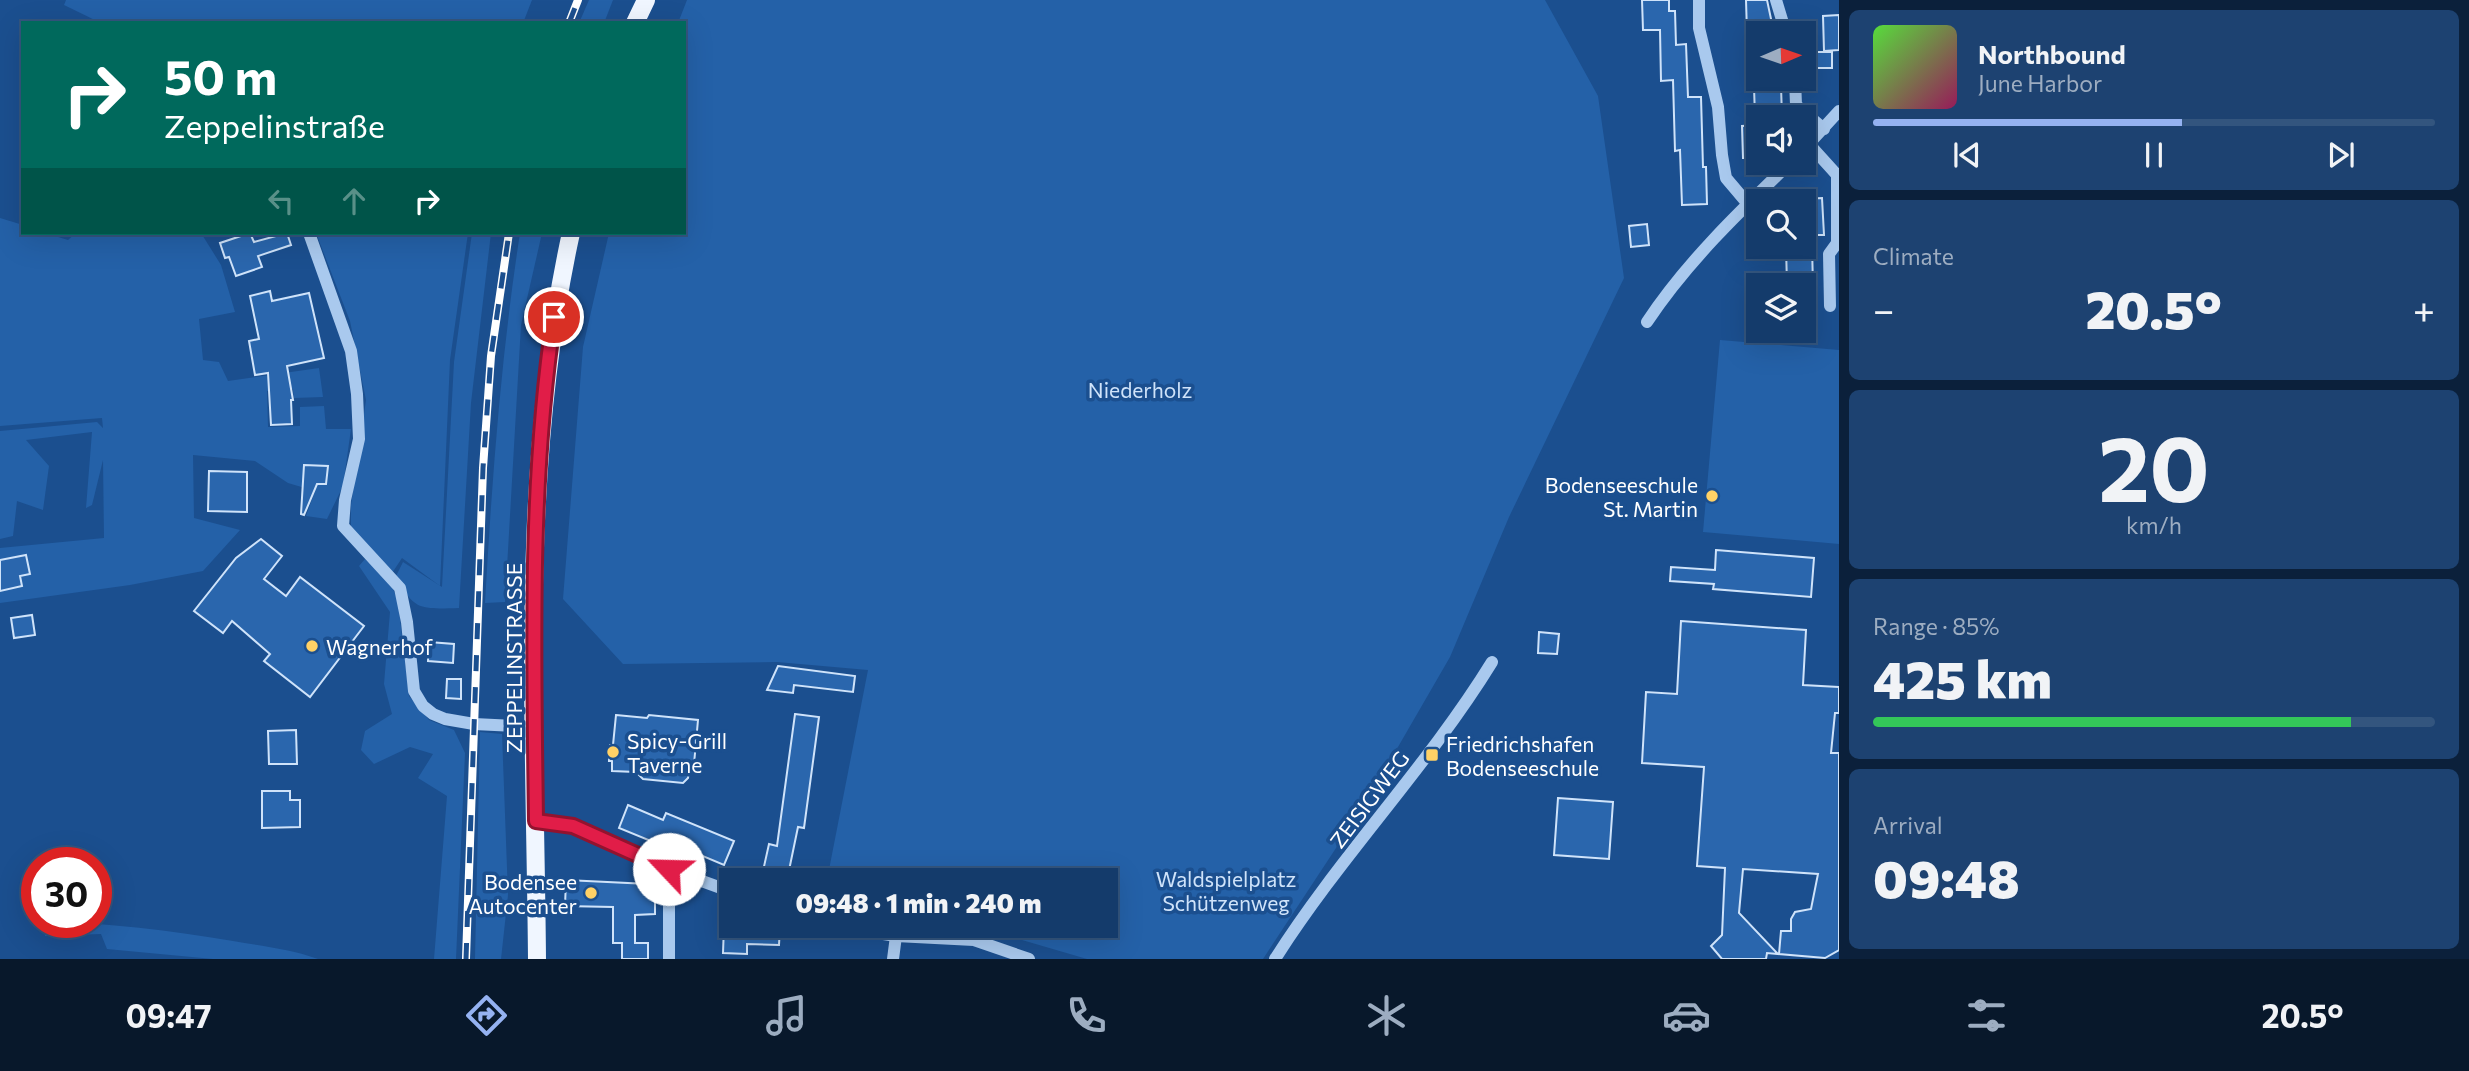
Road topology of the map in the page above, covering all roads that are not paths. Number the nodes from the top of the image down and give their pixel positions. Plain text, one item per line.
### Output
1 (646, 0) edge
2 (1699, 0) edge
3 (1776, 0) edge
4 (636, 21) edge
5 (1782, 21) edge
6 (1795, 91) edge
7 (1839, 111) edge
8 (1824, 129) junction
9 (1816, 137) edge
10 (1816, 155) edge
11 (1778, 175) edge
12 (1763, 189) edge
13 (1746, 202) edge
14 (1746, 206) edge
15 (310, 235) edge
16 (571, 235) edge
17 (1830, 306) dead end
18 (1647, 322) dead end
19 (1492, 662) dead end
20 (535, 727) junction
21 (536, 821) junction
22 (669, 869) junction
23 (719, 887) edge
24 (896, 938) edge
25 (935, 938) edge
26 (537, 959) edge
27 (669, 959) edge
28 (893, 959) edge
29 (1029, 959) edge
30 (1275, 959) edge

1 - 4 main road
2 - 13 street
3 - 5 street
6 - 8 street
7 - 8 street
8 - 9 street
10 - 17 street
11 - 12 street
14 - 18 street
15 - 20 street
16 - 20 main road, ZEPPELINSTRASSE
19 - 30 street, ZEISIGWEG
20 - 21 main road, ZEPPELINSTRASSE
21 - 22 street
21 - 26 main road, ZEPPELINSTRASSE
22 - 23 street
22 - 27 street
24 - 28 street
25 - 29 street

